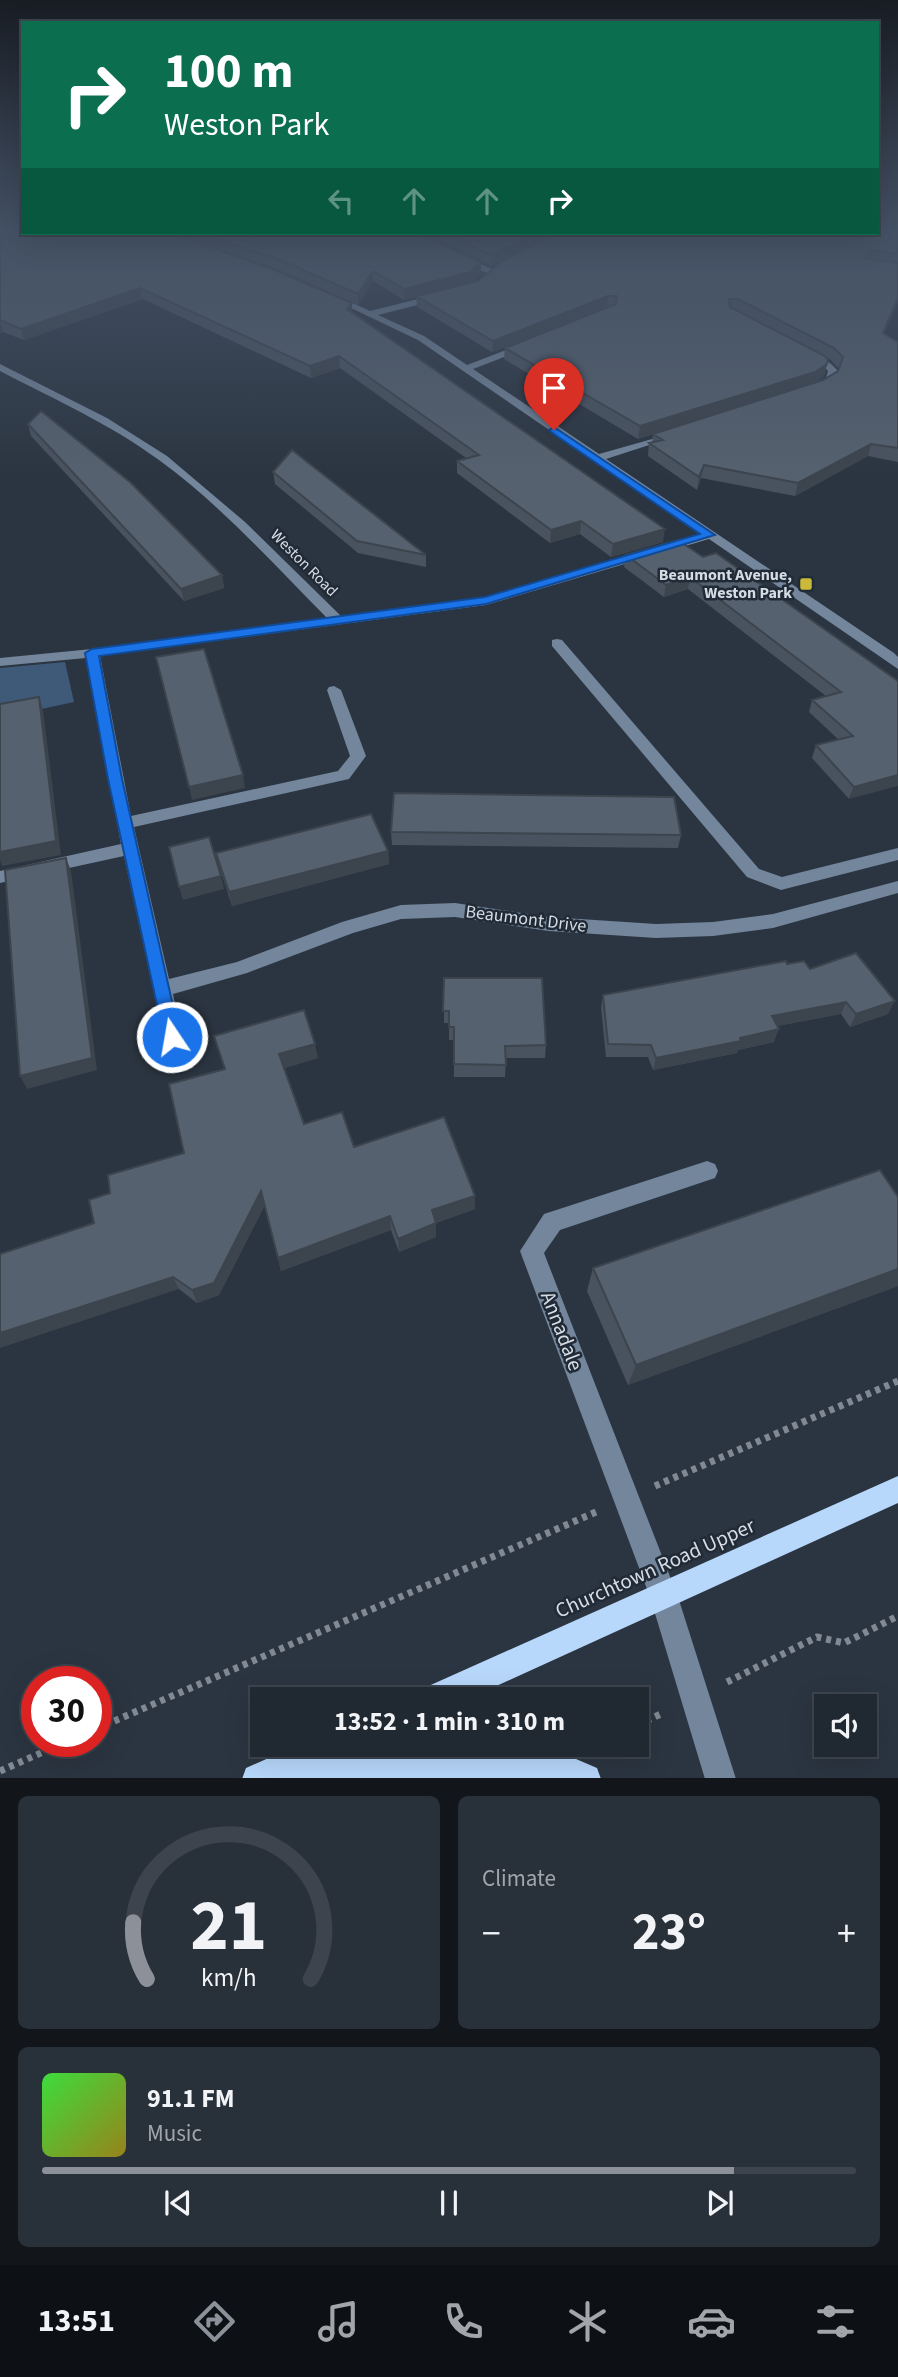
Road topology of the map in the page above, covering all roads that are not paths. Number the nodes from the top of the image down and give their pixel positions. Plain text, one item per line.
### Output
1 (363, 311) edge
2 (382, 311) edge
3 (370, 314) junction
4 (533, 343) edge
5 (791, 345) edge
6 (0, 367) edge
7 (465, 369) junction
8 (803, 392) edge
9 (688, 429) edge
10 (596, 458) junction
11 (709, 535) junction
12 (336, 619) junction
13 (557, 643) dead end
14 (92, 653) junction
15 (895, 660) edge
16 (0, 662) edge
17 (334, 690) dead end
18 (125, 823) junction
19 (131, 848) junction
20 (898, 854) edge
21 (0, 877) edge
22 (898, 887) edge
23 (162, 989) junction
24 (172, 1037) dead end
25 (707, 1171) dead end
26 (898, 1489) edge
27 (664, 1597) junction
28 (462, 1687) edge
29 (306, 1757) edge
30 (269, 1773) edge
31 (584, 1778) edge
32 (721, 1778) edge

1 - 3 street
2 - 3 street
3 - 7 street
4 - 7 street
5 - 8 street
6 - 12 street, Weston Road
7 - 10 street
9 - 10 street
10 - 11 street
11 - 12 street, Weston Road
11 - 15 street
12 - 14 street
13 - 20 street
14 - 16 street
14 - 18 street
17 - 18 street
18 - 19 street
19 - 21 street
19 - 23 street
22 - 23 street, Beaumont Drive
23 - 24 street
25 - 27 street, Annadale
26 - 27 main road, Churchtown Road Upper
27 - 28 main road, Churchtown Road Upper
27 - 32 street, Annadale
29 - 30 main road
30 - 31 main road

